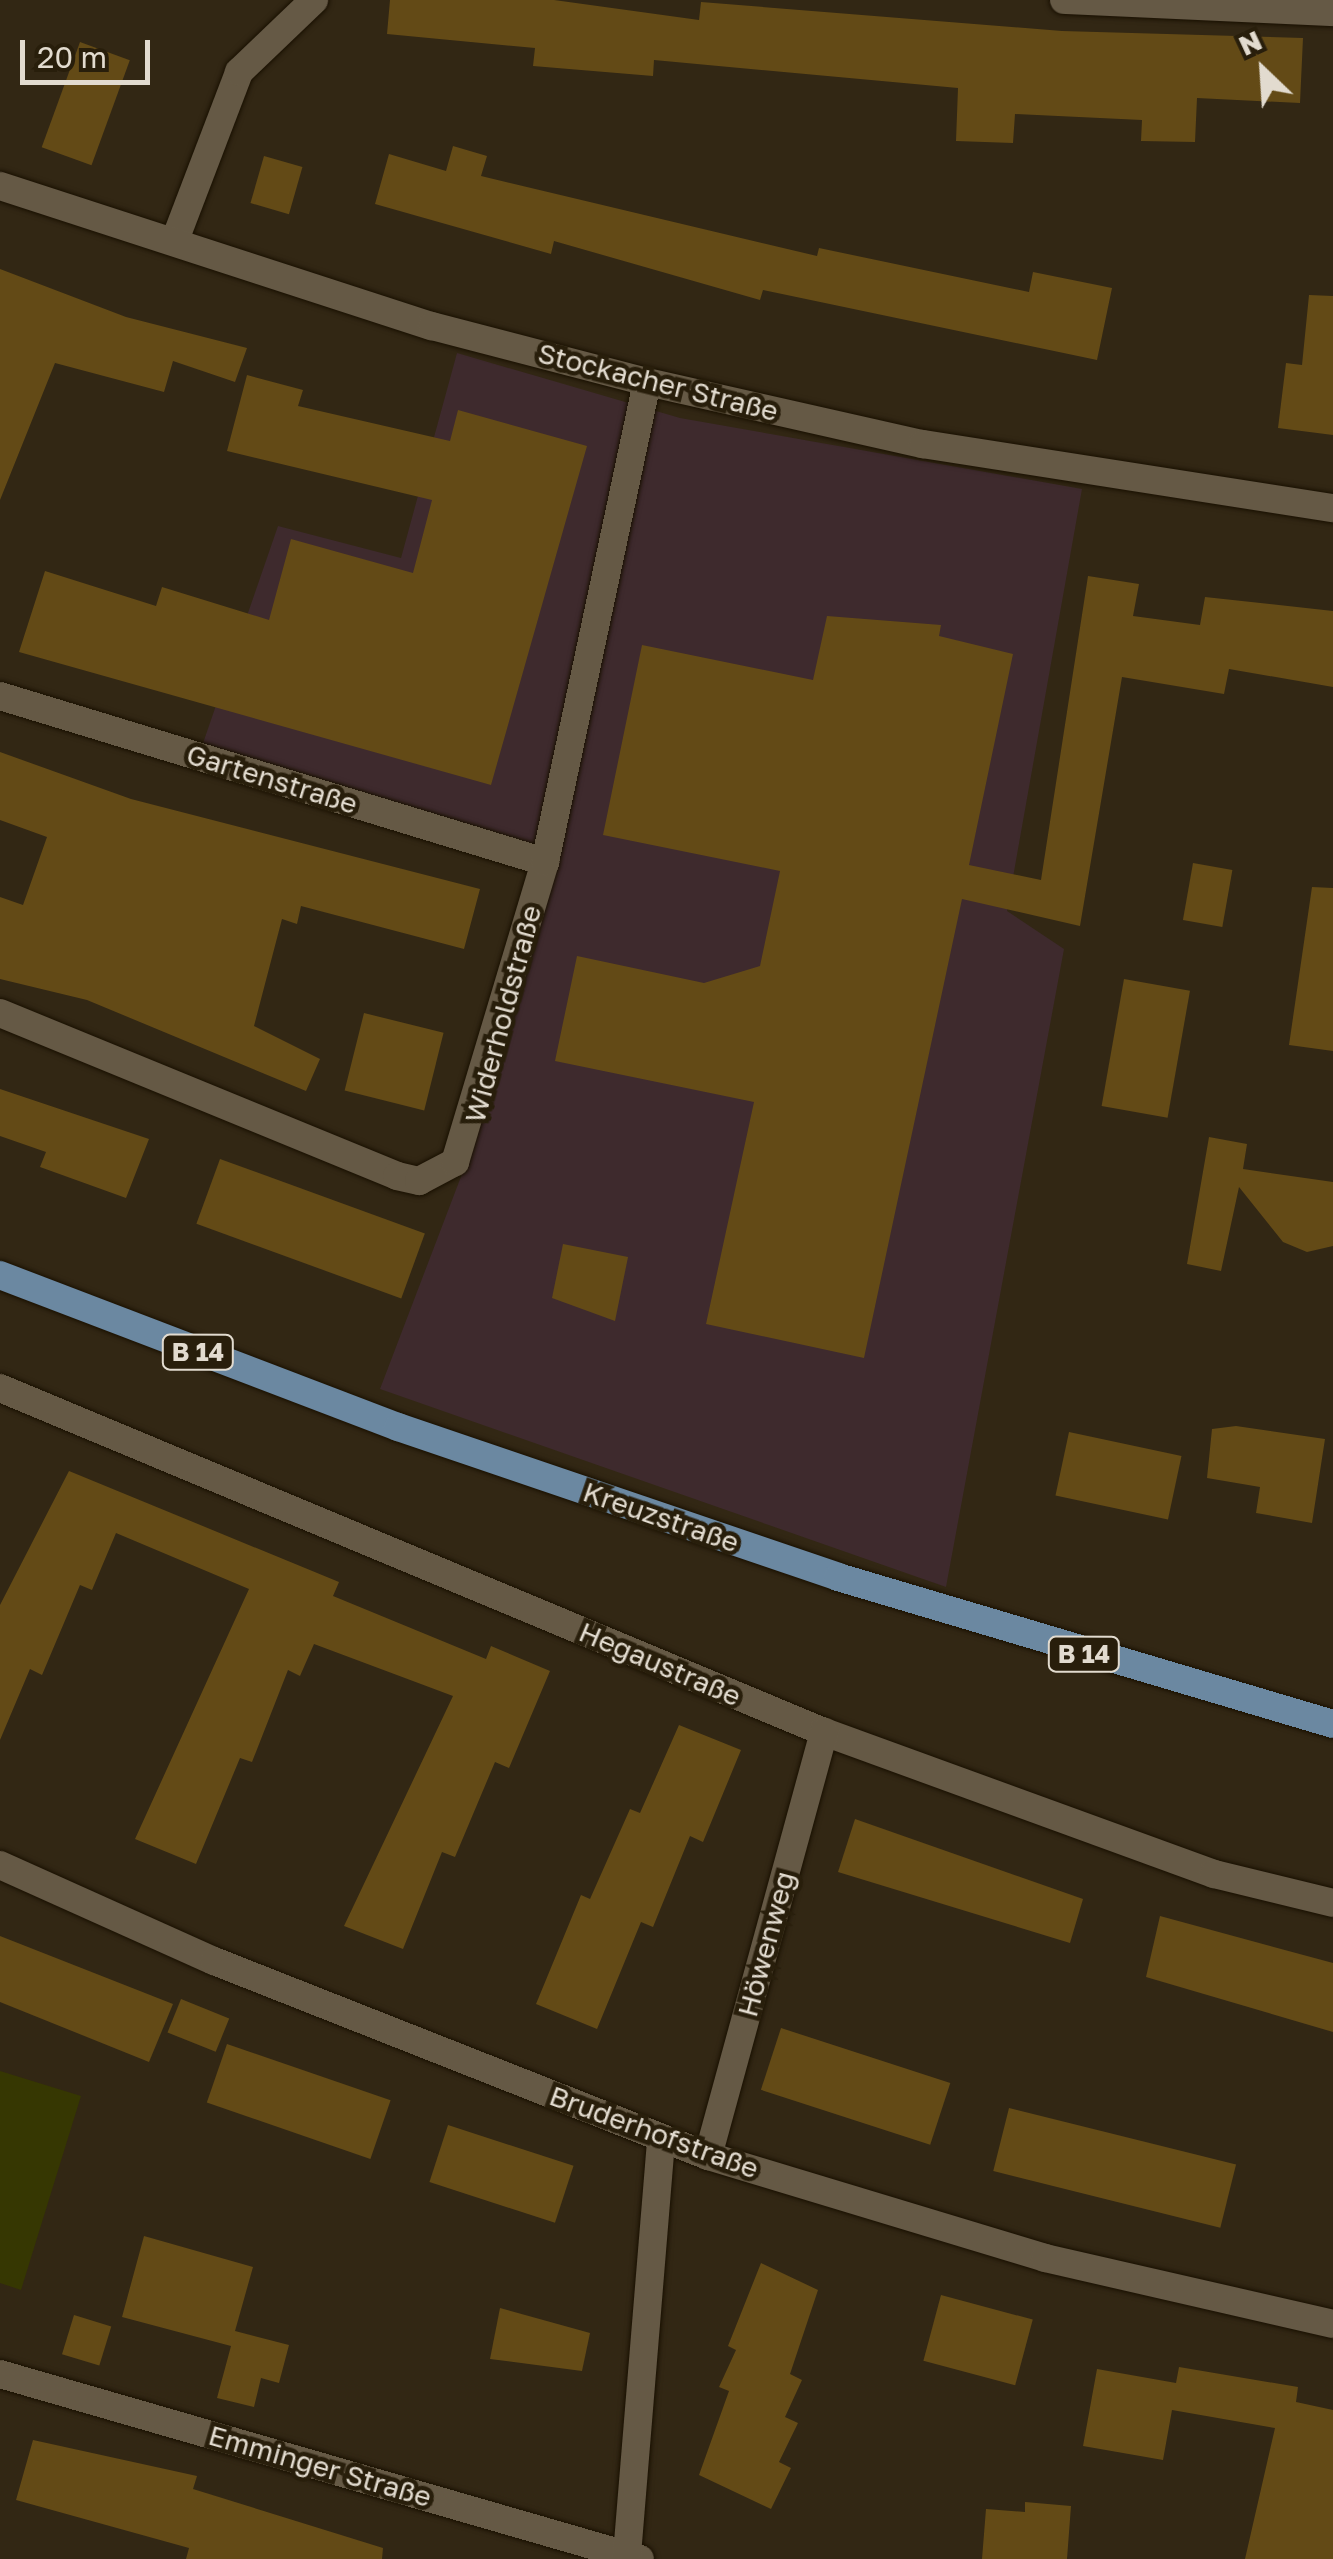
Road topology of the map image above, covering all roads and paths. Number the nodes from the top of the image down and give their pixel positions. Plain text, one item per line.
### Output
1 (314, 0) edge
2 (1064, 0) edge
3 (1333, 12) edge
4 (0, 186) edge
5 (175, 240) junction
6 (647, 382) junction
7 (1333, 508) edge
8 (0, 696) edge
9 (545, 862) junction
10 (0, 1013) edge
11 (0, 1275) edge
12 (0, 1388) edge
13 (1333, 1724) edge
14 (824, 1732) junction
15 (0, 1865) edge
16 (1333, 1902) edge
17 (661, 2138) junction
18 (708, 2156) junction
19 (1333, 2324) edge
20 (0, 2374) edge
21 (634, 2557) edge

1 - 5 street
2 - 3 street
4 - 5 street, Stockacher Straße
5 - 6 street, Stockacher Straße
6 - 7 street, Stockacher Straße
6 - 9 street, Widerholdstraße
8 - 9 street, Gartenstraße
9 - 10 street, Widerholdstraße
11 - 13 main road, Kreuzstraße / B 14
12 - 14 street, Hegaustraße
14 - 16 street, Hegaustraße
14 - 18 street, Höwenweg
15 - 17 street, Bruderhofstraße
17 - 18 street, Bruderhofstraße
17 - 21 street
18 - 19 street, Bruderhofstraße
20 - 21 street, Emminger Straße

